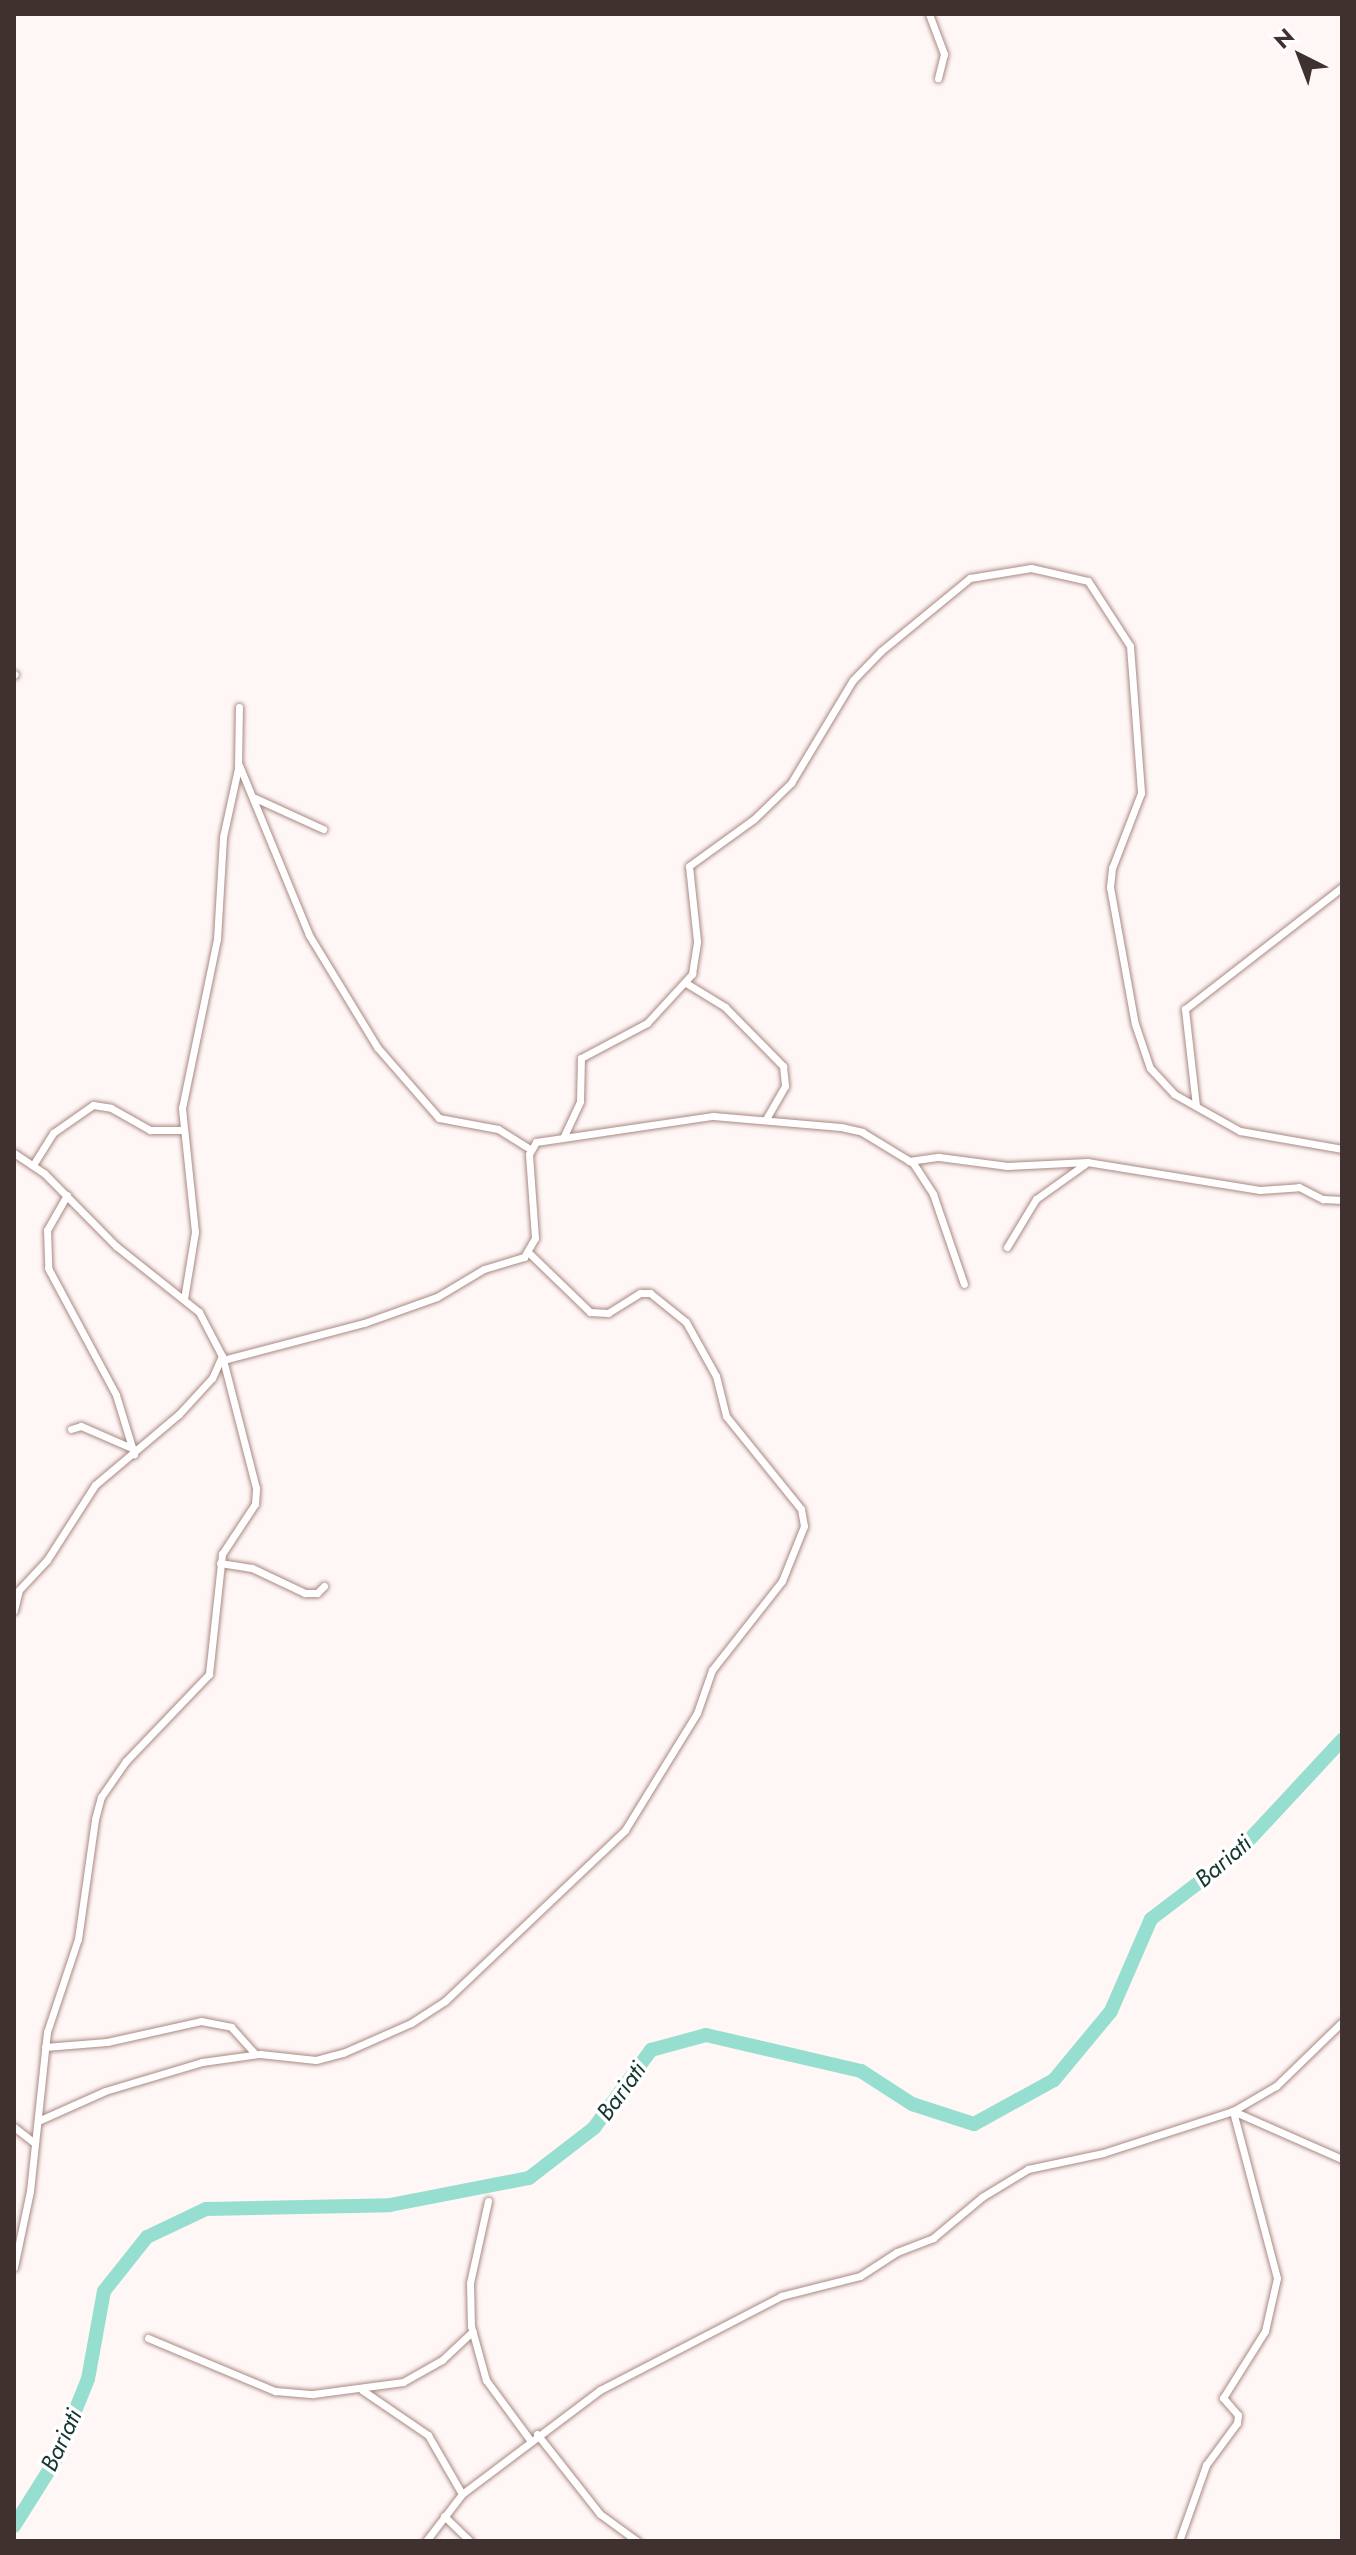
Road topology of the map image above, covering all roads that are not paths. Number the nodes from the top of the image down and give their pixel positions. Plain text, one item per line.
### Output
1 (929, 14) edge
2 (938, 78) dead end
3 (239, 707) dead end
4 (238, 763) junction
5 (255, 798) junction
6 (323, 829) dead end
7 (1342, 887) edge
8 (686, 983) junction
9 (1196, 1106) junction
10 (766, 1119) junction
11 (183, 1130) junction
12 (564, 1136) junction
13 (530, 1149) junction
14 (1342, 1149) edge
15 (14, 1153) edge
16 (909, 1161) junction
17 (1087, 1162) junction
18 (33, 1165) junction
19 (67, 1195) junction
20 (1342, 1200) edge
21 (1007, 1247) dead end
22 (528, 1252) junction
23 (964, 1284) dead end
24 (184, 1299) junction
25 (222, 1358) junction
26 (71, 1429) dead end
27 (134, 1451) junction
28 (220, 1563) junction
29 (324, 1586) dead end
30 (14, 1610) edge
31 (1342, 2022) edge
32 (45, 2047) junction
33 (255, 2054) junction
34 (1233, 2111) junction
35 (38, 2121) junction
36 (14, 2127) edge
37 (33, 2142) junction
38 (1342, 2159) edge
39 (488, 2201) dead end
40 (14, 2267) edge
41 (473, 2331) junction
42 (148, 2338) dead end
43 (362, 2390) junction
44 (533, 2437) junction
45 (462, 2494) junction
46 (444, 2516) junction
47 (426, 2541) edge
48 (470, 2541) edge
49 (637, 2541) edge
50 (1179, 2541) edge

1 - 2 street
3 - 4 street
4 - 5 street
4 - 11 street
5 - 6 street
5 - 13 street
7 - 9 street
8 - 9 street
8 - 10 street
8 - 12 street
9 - 14 street
10 - 12 street
10 - 16 street
11 - 18 street
11 - 24 street
12 - 13 street
13 - 22 street
15 - 18 street
16 - 17 street
16 - 23 street
17 - 20 street
17 - 21 street
18 - 19 street
19 - 24 street
19 - 27 street
22 - 25 street
22 - 33 street
24 - 25 street
25 - 27 street
25 - 28 street
26 - 27 street
27 - 30 street
28 - 29 street
28 - 32 street
31 - 34 street
32 - 33 street
32 - 35 street
33 - 35 street
34 - 38 street
34 - 44 street
34 - 50 street
35 - 37 street
36 - 37 street
37 - 40 street
39 - 41 street
41 - 43 street
41 - 44 street
42 - 43 street
43 - 45 street
44 - 45 street
44 - 49 street
45 - 46 street
46 - 47 street
46 - 48 street

